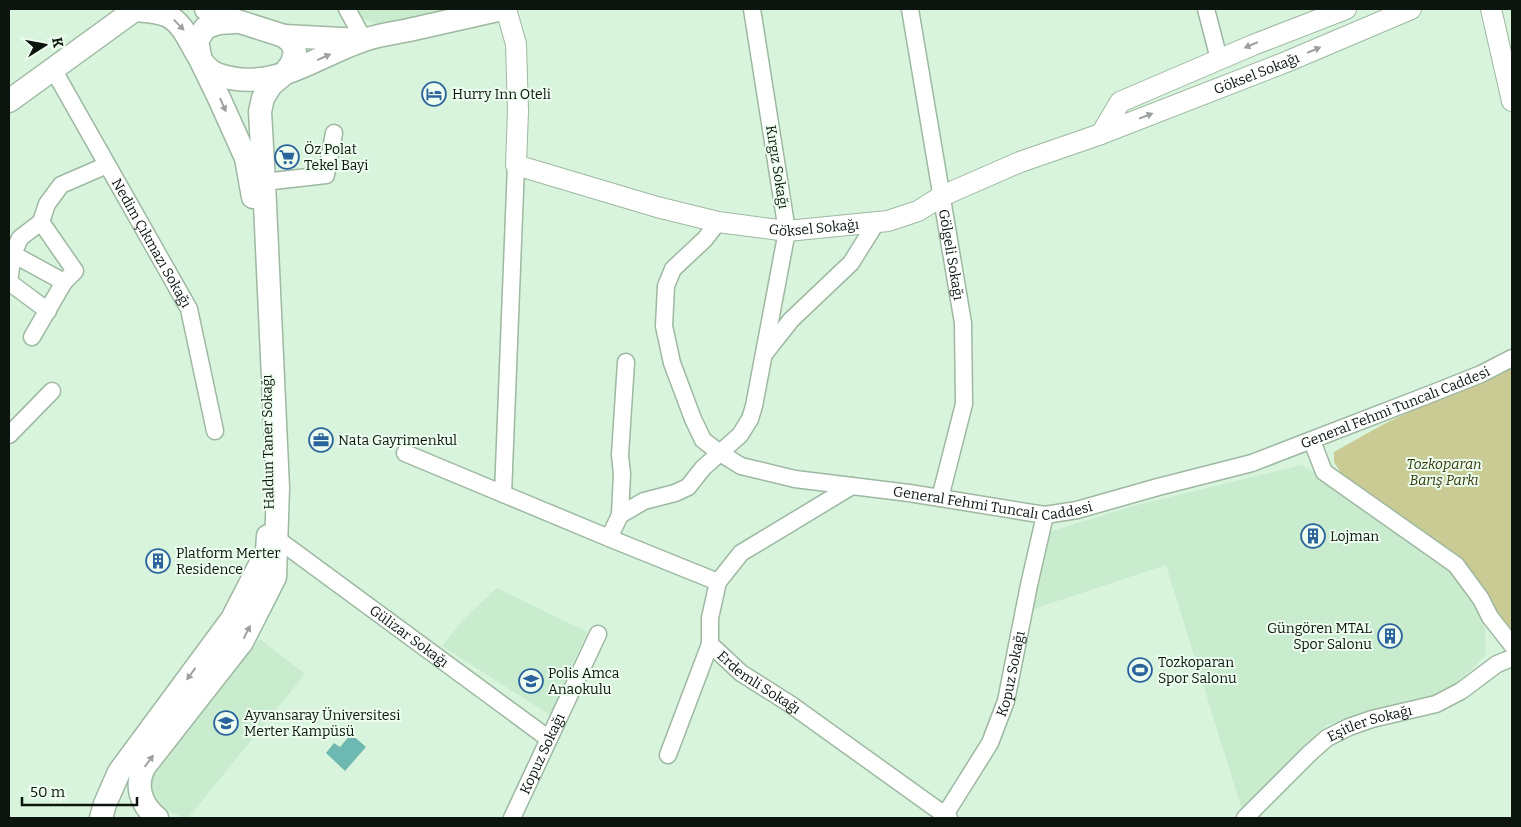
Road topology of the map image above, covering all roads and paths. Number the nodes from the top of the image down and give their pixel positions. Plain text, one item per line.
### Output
1 (135, 9) edge
2 (206, 9) edge
3 (346, 9) edge
4 (502, 9) edge
5 (506, 9) edge
6 (752, 9) edge
7 (910, 9) edge
8 (1206, 9) edge
9 (1346, 9) edge
10 (1411, 9) edge
11 (1491, 9) edge
12 (236, 22) junction
13 (284, 36) junction
14 (364, 40) junction
15 (1219, 59) junction
16 (201, 61) junction
17 (53, 69) junction
18 (284, 75) junction
19 (9, 101) edge
20 (1512, 101) edge
21 (334, 133) dead end
22 (1101, 134) junction
23 (107, 165) junction
24 (516, 165) junction
25 (264, 182) junction
26 (942, 196) junction
27 (41, 222) junction
28 (718, 222) junction
29 (876, 223) junction
30 (787, 231) junction
31 (11, 253) edge
32 (64, 282) junction
33 (48, 311) junction
34 (32, 337) dead end
35 (764, 355) junction
36 (1512, 358) edge
37 (626, 362) dead end
38 (52, 391) dead end
39 (215, 431) dead end
40 (9, 436) edge
41 (1312, 441) junction
42 (405, 453) dead end
43 (720, 453) junction
44 (852, 486) junction
45 (503, 494) junction
46 (940, 498) junction
47 (1046, 515) junction
48 (620, 516) junction
49 (272, 535) junction
50 (609, 538) junction
51 (718, 582) junction
52 (598, 634) dead end
53 (710, 644) junction
54 (1512, 645) edge
55 (1512, 658) edge
56 (549, 738) junction
57 (668, 756) dead end
58 (946, 817) edge
59 (101, 818) edge
60 (157, 818) edge
61 (512, 818) edge
62 (1245, 818) edge

1 -> 16 main road, Haldun Taner Sokağı
1 - 17 main road
2 - 12 main road
3 - 14 street
4 - 14 main road
5 - 24 street
6 - 30 street, Kırgız Sokağı
7 - 26 street, Gölgeli Sokağı
8 - 15 street, Göksel Sokağı
9 -> 15 street, Göksel Sokağı
22 -> 10 street, Göksel Sokağı
11 - 20 street
12 - 13 main road
12 - 16 main road
13 - 14 main road
13 - 18 main road
18 -> 14 main road
15 - 22 street, Göksel Sokağı
16 - 18 main road
16 -> 49 main road, Haldun Taner Sokağı
17 - 19 main road
17 - 23 street, Nedim Çıkmazı Sokağı
18 - 25 main road
21 - 25 street
22 - 26 street, Göksel Sokağı
23 - 27 street
23 - 39 street, Nedim Çıkmazı Sokağı
24 - 28 street, Göksel Sokağı
24 - 45 street
25 - 49 main road
26 - 29 street, Göksel Sokağı
26 - 46 street, Gölgeli Sokağı
27 - 31 street
27 - 32 street
28 - 30 street, Göksel Sokağı
28 - 43 street, General Fehmi Tuncalı Caddesi
29 - 30 street, Göksel Sokağı
29 - 35 street, Kırgız Sokağı
30 - 35 street, Kırgız Sokağı
31 - 32 street
31 - 33 street
32 - 33 street
33 - 34 street
35 - 43 street, Kırgız Sokağı
36 - 41 street, General Fehmi Tuncalı Caddesi
37 - 48 street
38 - 40 street
41 - 47 street, General Fehmi Tuncalı Caddesi
41 - 54 street
42 - 45 street
43 - 44 street, General Fehmi Tuncalı Caddesi
43 - 48 street, Kırgız Sokağı
44 - 46 street, General Fehmi Tuncalı Caddesi
44 - 51 street, Erdemli Sokağı
45 - 50 street
46 - 47 street, General Fehmi Tuncalı Caddesi
47 - 58 street, Kopuz Sokağı
48 - 50 street, Kırgız Sokağı
49 - 56 street, Gülizar Sokağı
49 -> 59 main road, Haldun Taner Sokağı
60 -> 49 main road
50 - 51 street
51 - 53 street, Erdemli Sokağı
52 - 56 street, Kopuz Sokağı
53 - 57 street
53 - 58 street, Erdemli Sokağı
55 - 62 street, Eşitler Sokağı
56 - 61 street, Kopuz Sokağı

